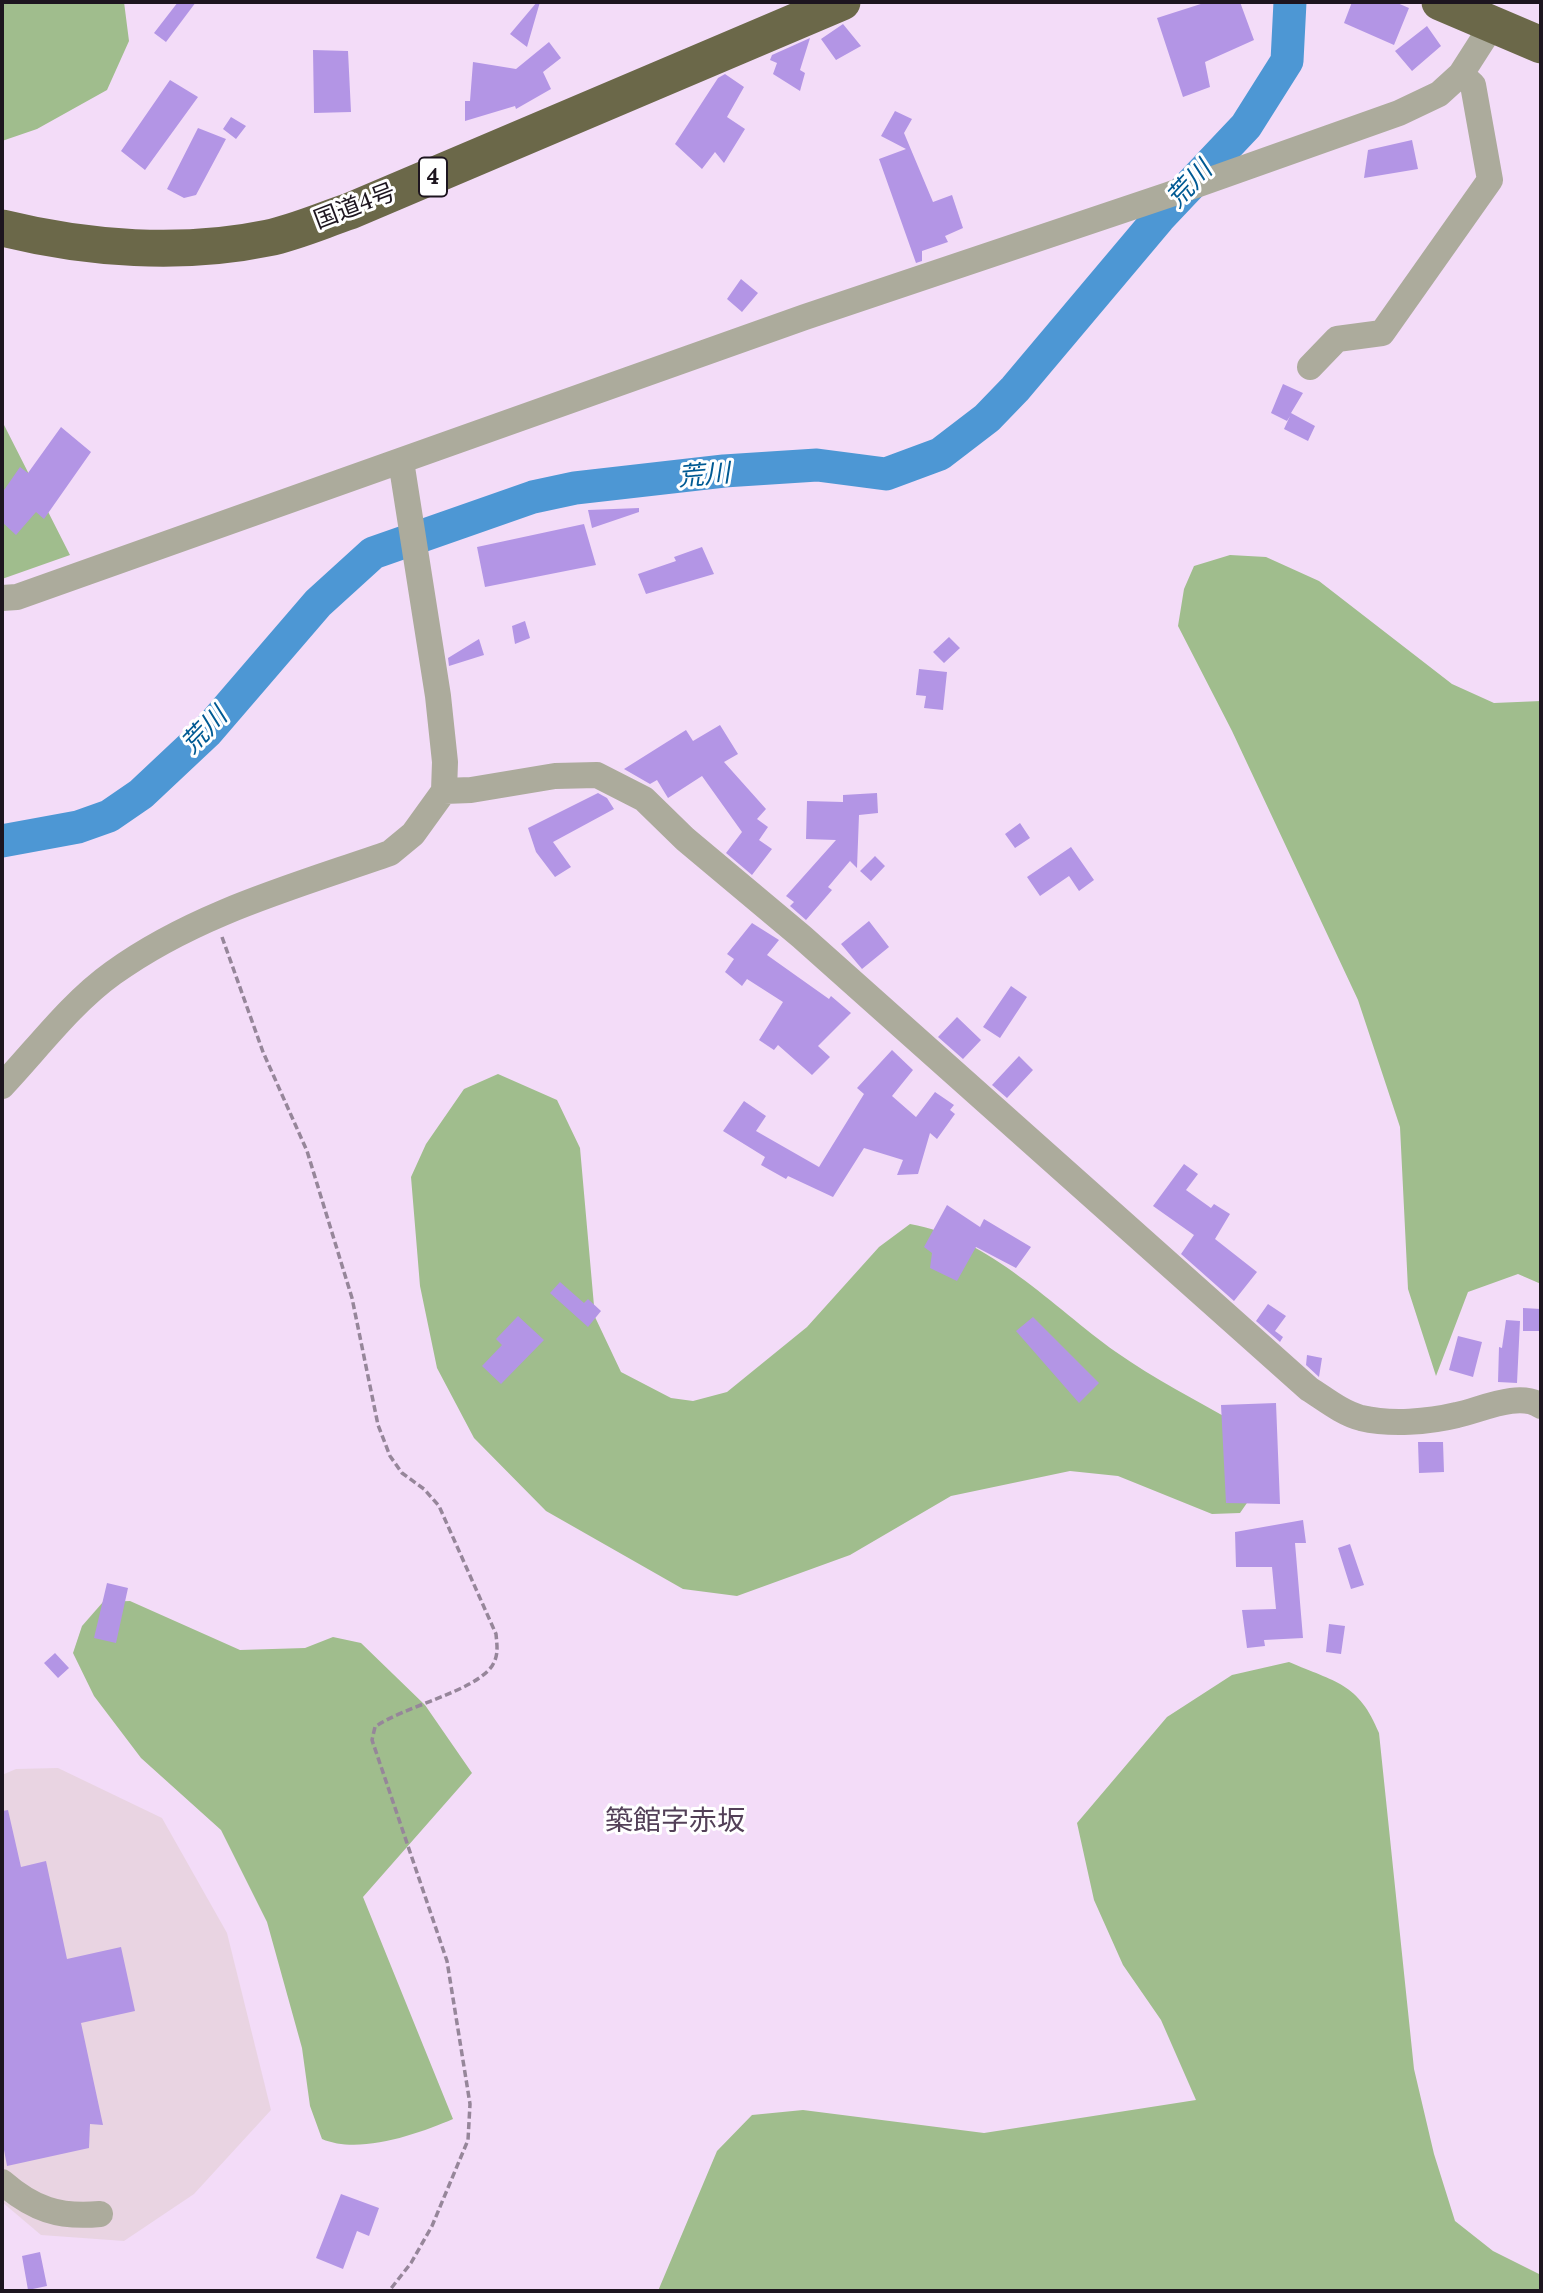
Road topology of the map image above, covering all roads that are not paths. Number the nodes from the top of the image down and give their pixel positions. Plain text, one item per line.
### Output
1 (842, 2) edge
2 (1440, 2) edge
3 (1497, 13) edge
4 (1541, 45) edge
5 (1461, 74) junction
6 (2, 228) edge
7 (1310, 367) dead end
8 (401, 461) junction
9 (2, 598) edge
10 (444, 791) junction
11 (2, 1086) edge
12 (1541, 1406) edge
13 (2, 2182) edge
14 (100, 2214) dead end

1 - 6 highway, 国道4号 / 4
2 - 3 highway
3 - 4 highway
3 - 5 street
5 - 7 street
5 - 8 street
8 - 9 street
8 - 10 street
10 - 11 street
10 - 12 street
13 - 14 street

